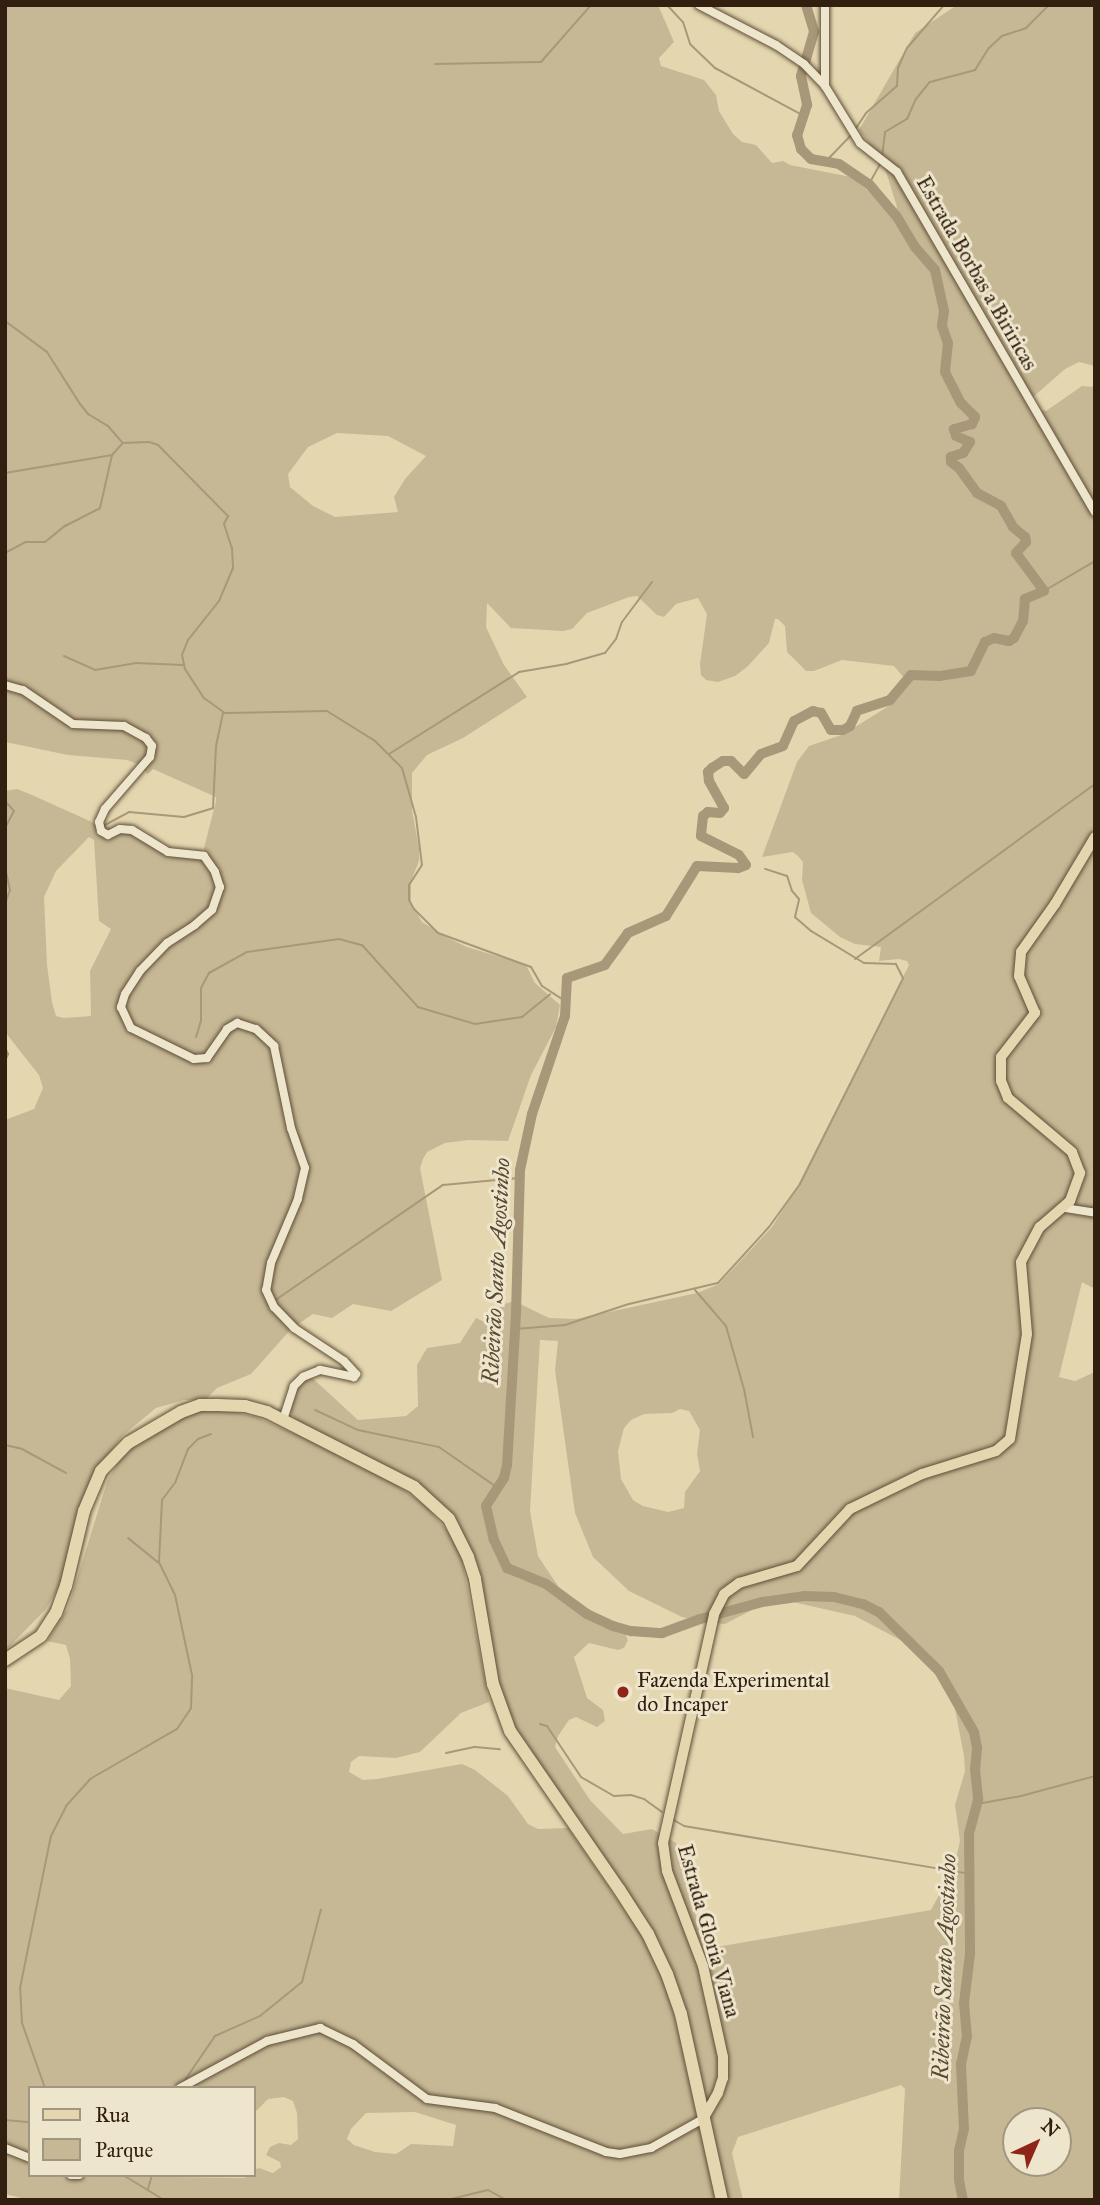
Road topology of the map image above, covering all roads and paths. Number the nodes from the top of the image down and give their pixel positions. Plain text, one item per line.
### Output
1 (699, 5) edge
2 (825, 5) edge
3 (825, 86) junction
4 (1095, 513) edge
5 (5, 685) edge
6 (1095, 837) edge
7 (1065, 1208) junction
8 (1095, 1213) edge
9 (283, 1419) junction
10 (5, 1660) edge
11 (184, 2086) edge
12 (703, 2119) junction
13 (5, 2148) edge
14 (28, 2157) edge
15 (722, 2200) edge

1 - 3 street, Estrada Borbas a Biriricas
2 - 3 street
3 - 4 street, Estrada Borbas a Biriricas
5 - 9 street
6 - 7 main road
7 - 8 street
7 - 12 main road, Estrada Gloria Viana
9 - 10 highway
9 - 12 highway
11 - 12 street
12 - 15 highway
13 - 14 street

